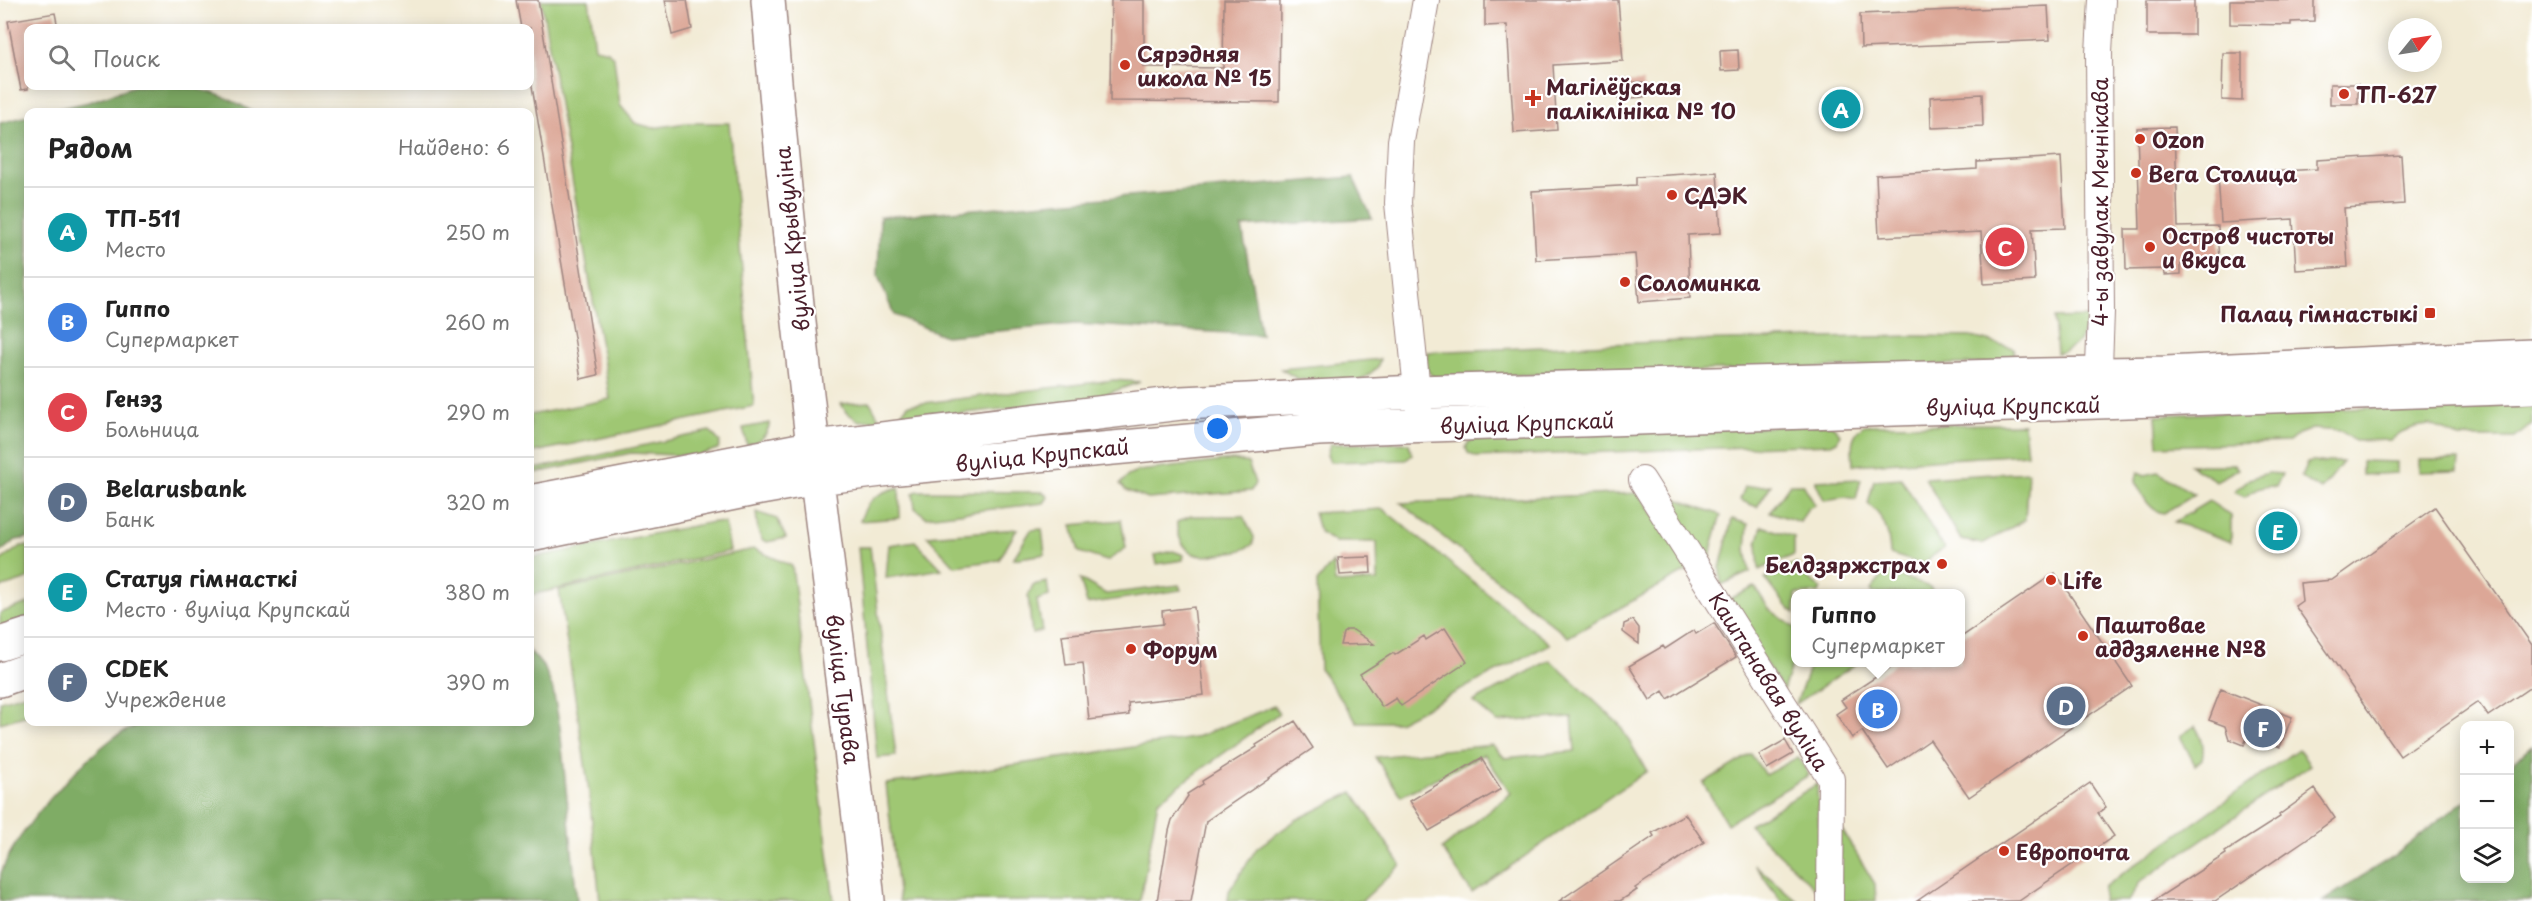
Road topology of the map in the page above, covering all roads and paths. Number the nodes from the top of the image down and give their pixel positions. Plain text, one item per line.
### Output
1 (768, 0) edge
2 (1426, 0) edge
3 (2102, 0) edge
4 (2532, 356) edge
5 (2532, 387) edge
6 (2098, 389) junction
7 (1418, 392) junction
8 (1420, 426) junction
9 (816, 463) junction
10 (1642, 480) dead end
11 (534, 501) edge
12 (534, 534) edge
13 (24, 636) edge
14 (0, 644) edge
15 (24, 671) edge
16 (0, 680) edge
17 (868, 901) edge
18 (1830, 901) edge

1 - 9 main road, вуліца Крывуліна
2 - 7 street
3 - 6 street, 4-ы завулак Мечнікава
4 - 6 main road, вуліца Крупскай
5 - 6 main road, вуліца Крупскай
6 - 7 main road, вуліца Крупскай
6 - 8 main road, вуліца Крупскай
7 - 8 street
7 - 9 main road, вуліца Крупскай
8 - 9 main road, вуліца Крупскай
9 - 11 main road, вуліца Крупскай
9 - 12 main road, вуліца Крупскай
9 - 17 main road, вуліца Турава
10 - 18 street, Каштанавая вуліца
13 - 14 main road
15 - 16 main road

